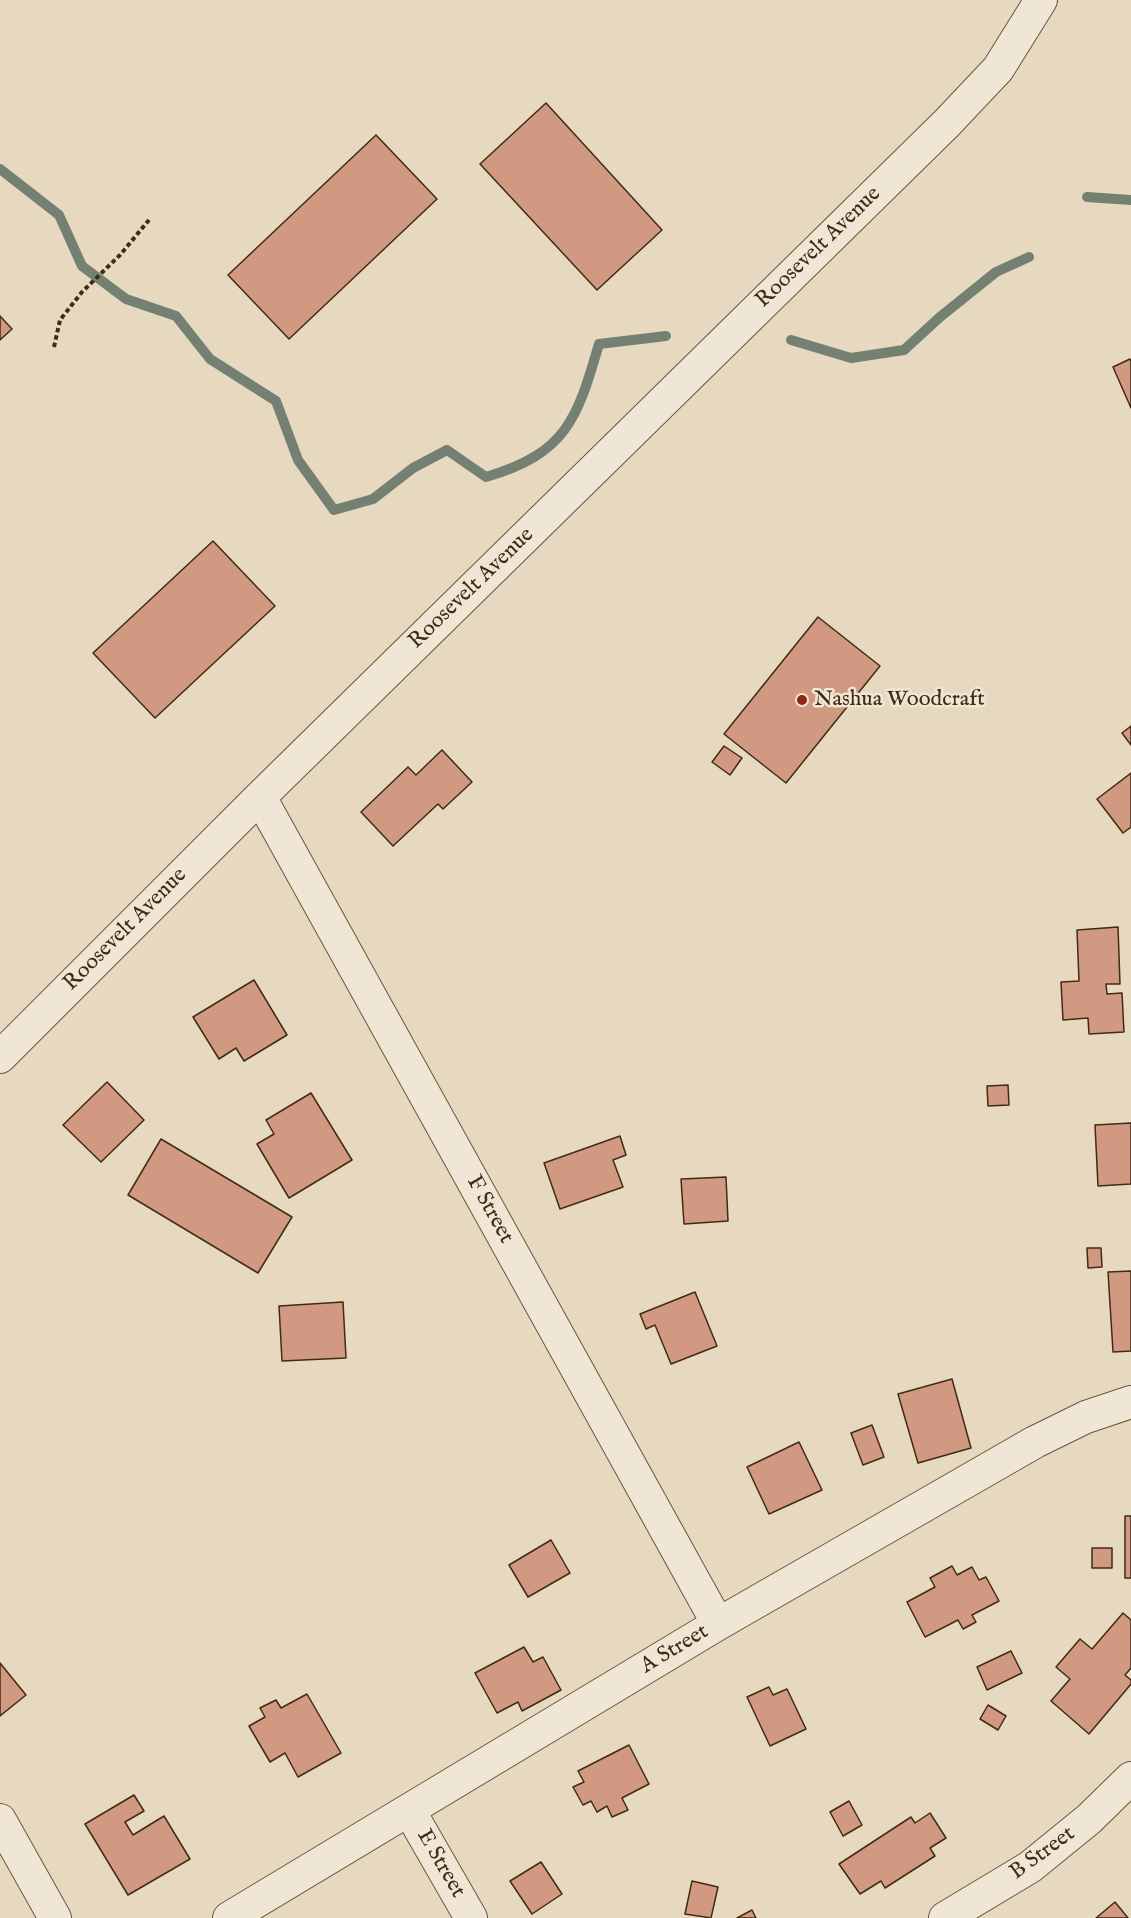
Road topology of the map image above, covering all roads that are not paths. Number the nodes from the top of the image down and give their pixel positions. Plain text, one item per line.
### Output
1 (1041, 0) edge
2 (260, 797) junction
3 (0, 1057) edge
4 (1131, 1402) edge
5 (718, 1624) junction
6 (1131, 1778) edge
7 (409, 1810) junction
8 (0, 1820) edge
9 (55, 1918) edge
10 (229, 1918) edge
11 (471, 1918) edge
12 (945, 1918) edge

1 - 2 street, Roosevelt Avenue
2 - 3 street, Roosevelt Avenue
2 - 5 street, F Street
4 - 5 street, A Street
5 - 7 street, A Street
6 - 12 street, B Street
7 - 10 street, A Street
7 - 11 street, E Street
8 - 9 street

